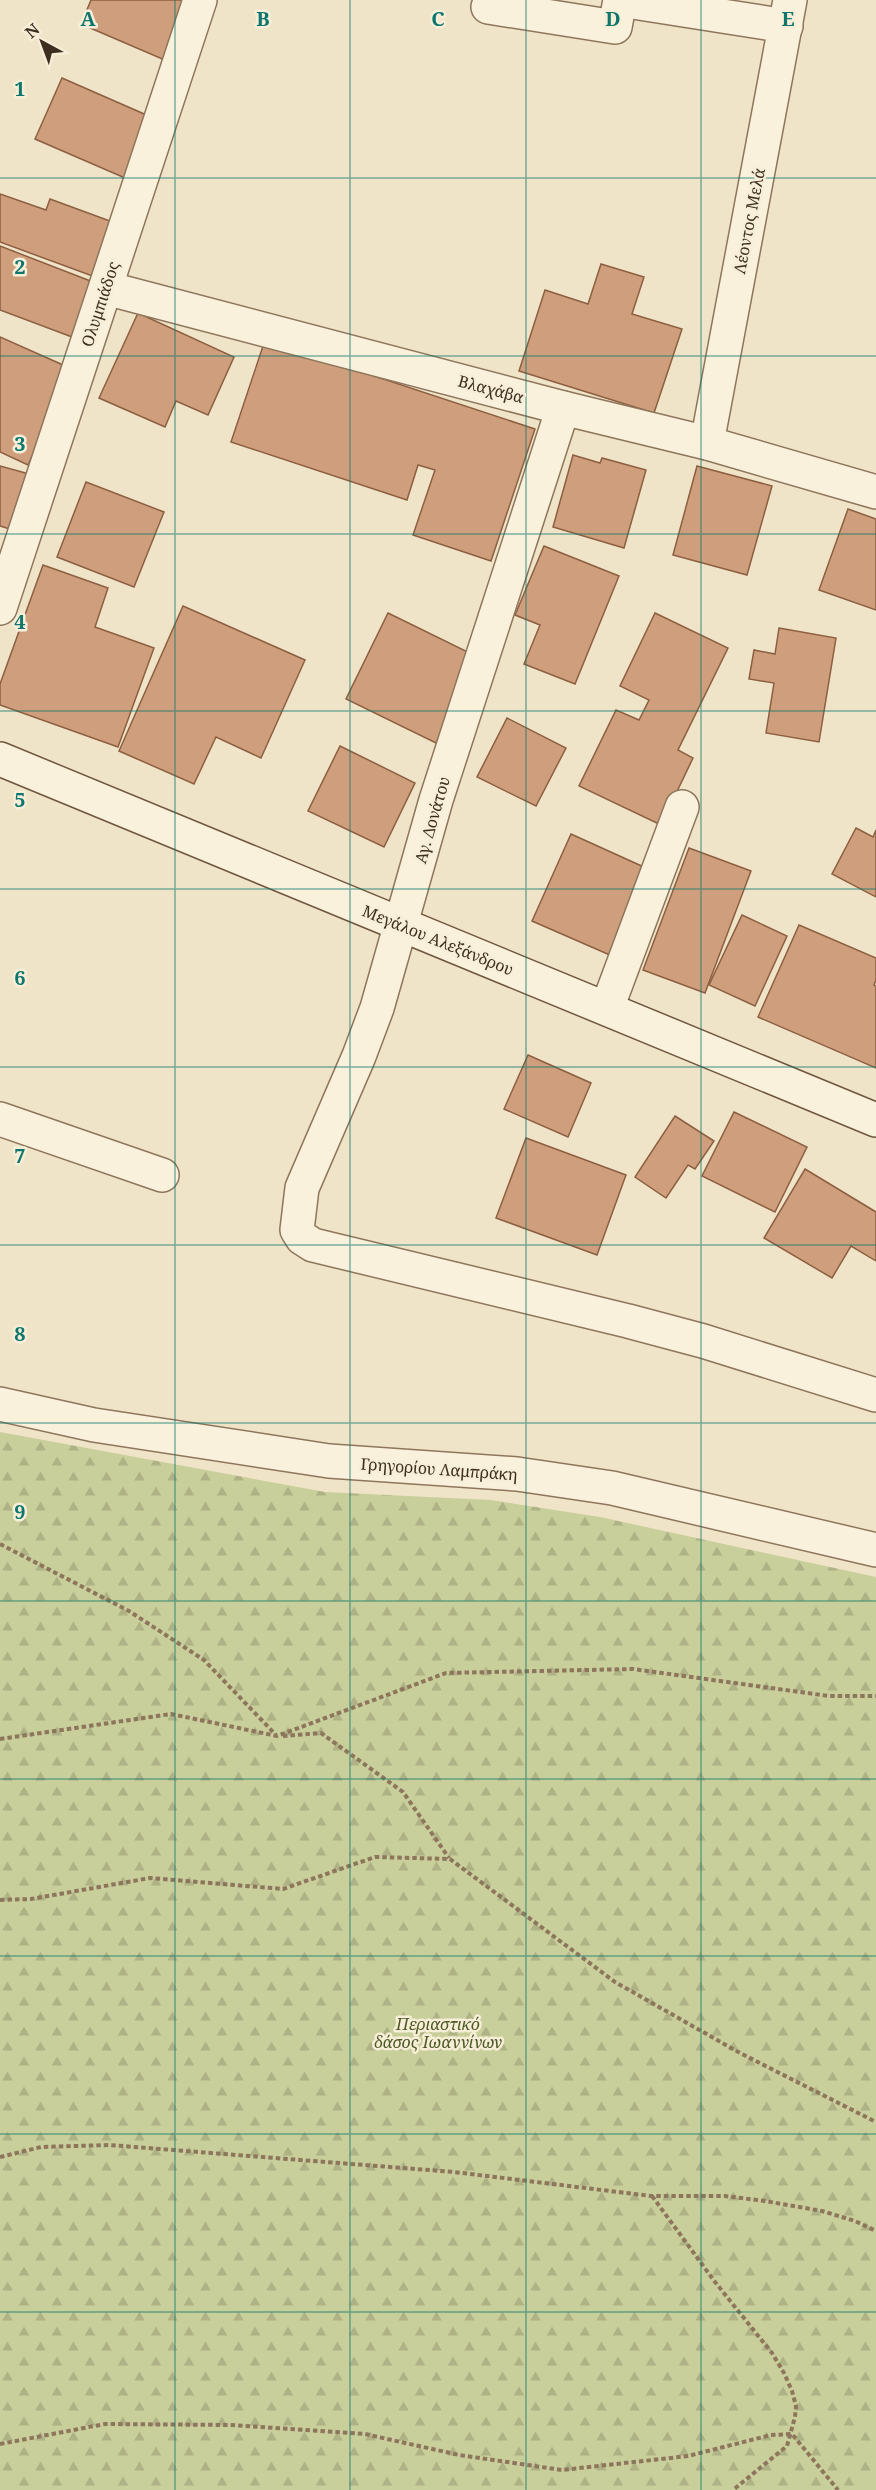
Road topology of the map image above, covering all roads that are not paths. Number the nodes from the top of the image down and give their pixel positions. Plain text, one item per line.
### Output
1 (200, 0) edge
2 (620, 0) edge
3 (488, 7) dead end
4 (788, 13) edge
5 (106, 288) junction
6 (563, 408) junction
7 (707, 443) junction
8 (876, 492) edge
9 (0, 608) edge
10 (0, 759) edge
11 (682, 807) dead end
12 (401, 924) junction
13 (606, 1008) junction
14 (0, 1119) edge
15 (876, 1120) edge
16 (162, 1175) dead end
17 (876, 1395) edge
18 (0, 1404) edge
19 (876, 1550) edge

1 - 5 street, Ολυμπιάδος
2 - 3 street
2 - 4 street
4 - 7 street, Λέοντος Μελά
5 - 6 street, Βλαχάβα
5 - 9 street, Ολυμπιάδος
6 - 7 street, Βλαχάβα
6 - 12 street, Αγ. Δονάτου
7 - 8 street, Βλαχάβα
10 - 12 street, Μεγάλου Αλεξάνδρου
11 - 13 street
12 - 13 street, Μεγάλου Αλεξάνδρου
12 - 17 street, Αγ. Δονάτου
13 - 15 street, Μεγάλου Αλεξάνδρου
14 - 16 street
18 - 19 street, Γρηγορίου Λαμπράκη

